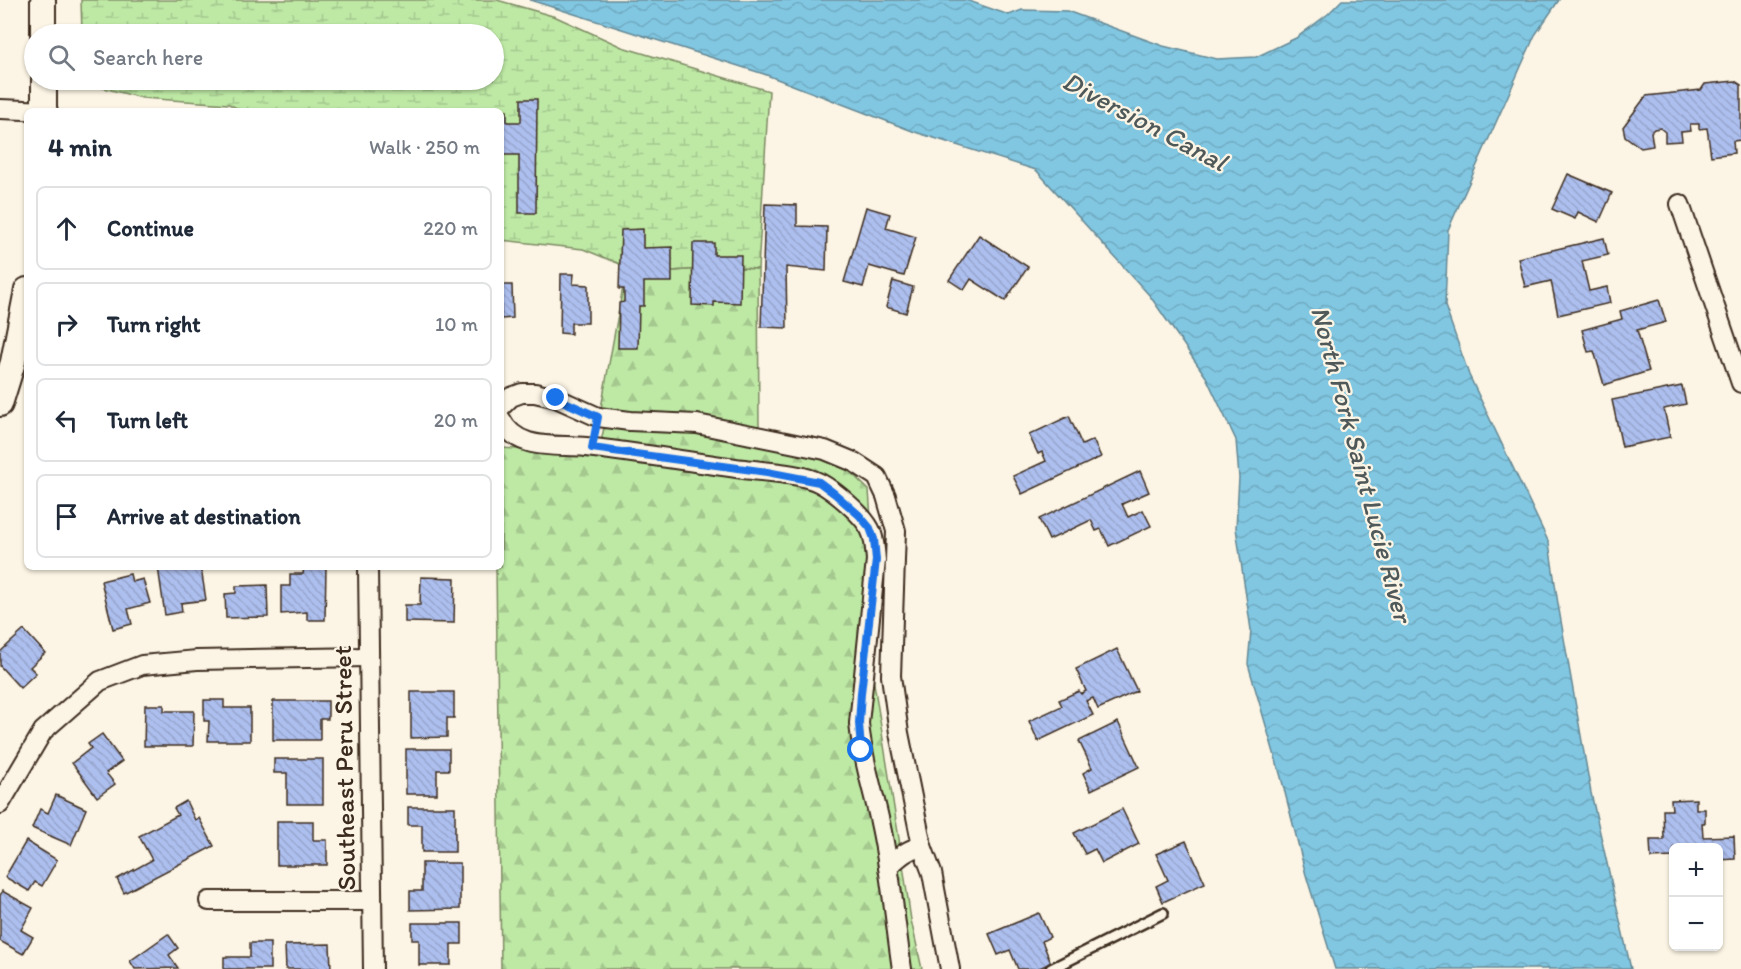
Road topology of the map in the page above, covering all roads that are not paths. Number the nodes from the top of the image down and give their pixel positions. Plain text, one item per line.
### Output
1 (43, 0) edge
2 (43, 24) edge
3 (45, 90) edge
4 (46, 108) edge
5 (0, 109) edge
6 (24, 110) edge
7 (1680, 204) dead end
8 (24, 305) edge
9 (1741, 383) edge
10 (0, 404) edge
11 (504, 404) edge
12 (598, 417) junction
13 (504, 424) edge
14 (592, 448) junction
15 (893, 521) junction
16 (870, 528) junction
17 (368, 570) edge
18 (368, 657) junction
19 (0, 804) edge
20 (922, 846) junction
21 (888, 867) junction
22 (209, 901) dead end
23 (371, 901) junction
24 (1163, 913) dead end
25 (373, 969) edge
26 (902, 969) edge
27 (950, 969) edge
28 (1051, 969) edge

1 - 2 street
3 - 4 street
5 - 6 street
7 - 9 street
8 - 10 street
11 - 12 street
12 - 14 street
12 - 15 street
13 - 14 street
14 - 16 street
15 - 16 street
15 - 20 street
16 - 21 street
17 - 18 street, Southeast Peru Street
18 - 19 street
18 - 23 street, Southeast Peru Street
20 - 21 street
20 - 27 street
21 - 26 street
22 - 23 street
23 - 25 street, Southeast Peru Street
24 - 28 lane

